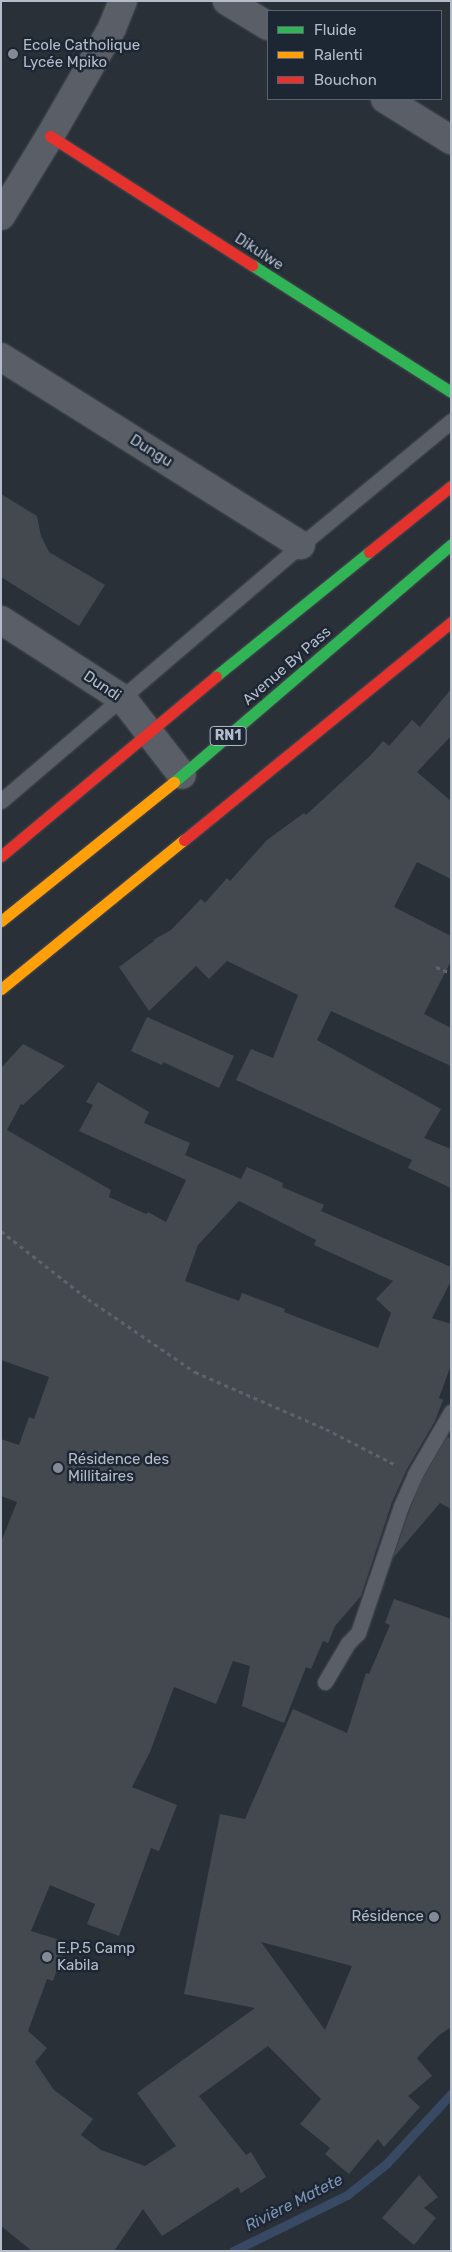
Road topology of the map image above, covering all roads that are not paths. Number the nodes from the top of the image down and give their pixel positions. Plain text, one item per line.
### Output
1 (123, 1) edge
2 (228, 1) edge
3 (267, 25) edge
4 (388, 100) edge
5 (50, 136) junction
6 (451, 140) edge
7 (1, 216) edge
8 (1, 357) edge
9 (451, 392) edge
10 (451, 421) edge
11 (451, 486) edge
12 (301, 545) junction
13 (451, 545) edge
14 (1, 620) edge
15 (451, 622) edge
16 (123, 699) junction
17 (148, 731) junction
18 (182, 775) junction
19 (1, 801) edge
20 (1, 856) edge
21 (1, 921) edge
22 (1, 989) edge
23 (451, 1412) edge
24 (325, 1682) dead end

1 - 5 street
2 - 3 street
4 - 6 street
5 - 7 street
5 - 9 main road, Dikulwe
8 - 12 street, Dungu
10 - 12 lane
11 - 17 main road
12 - 16 lane
13 - 18 main road, Avenue By Pass / RN1
14 - 16 street, Dundi
15 - 22 main road
16 - 17 street, Dundi
16 - 19 lane
17 - 18 street, Dundi
17 - 20 main road
18 - 21 main road, Avenue By Pass / RN1
23 - 24 lane

